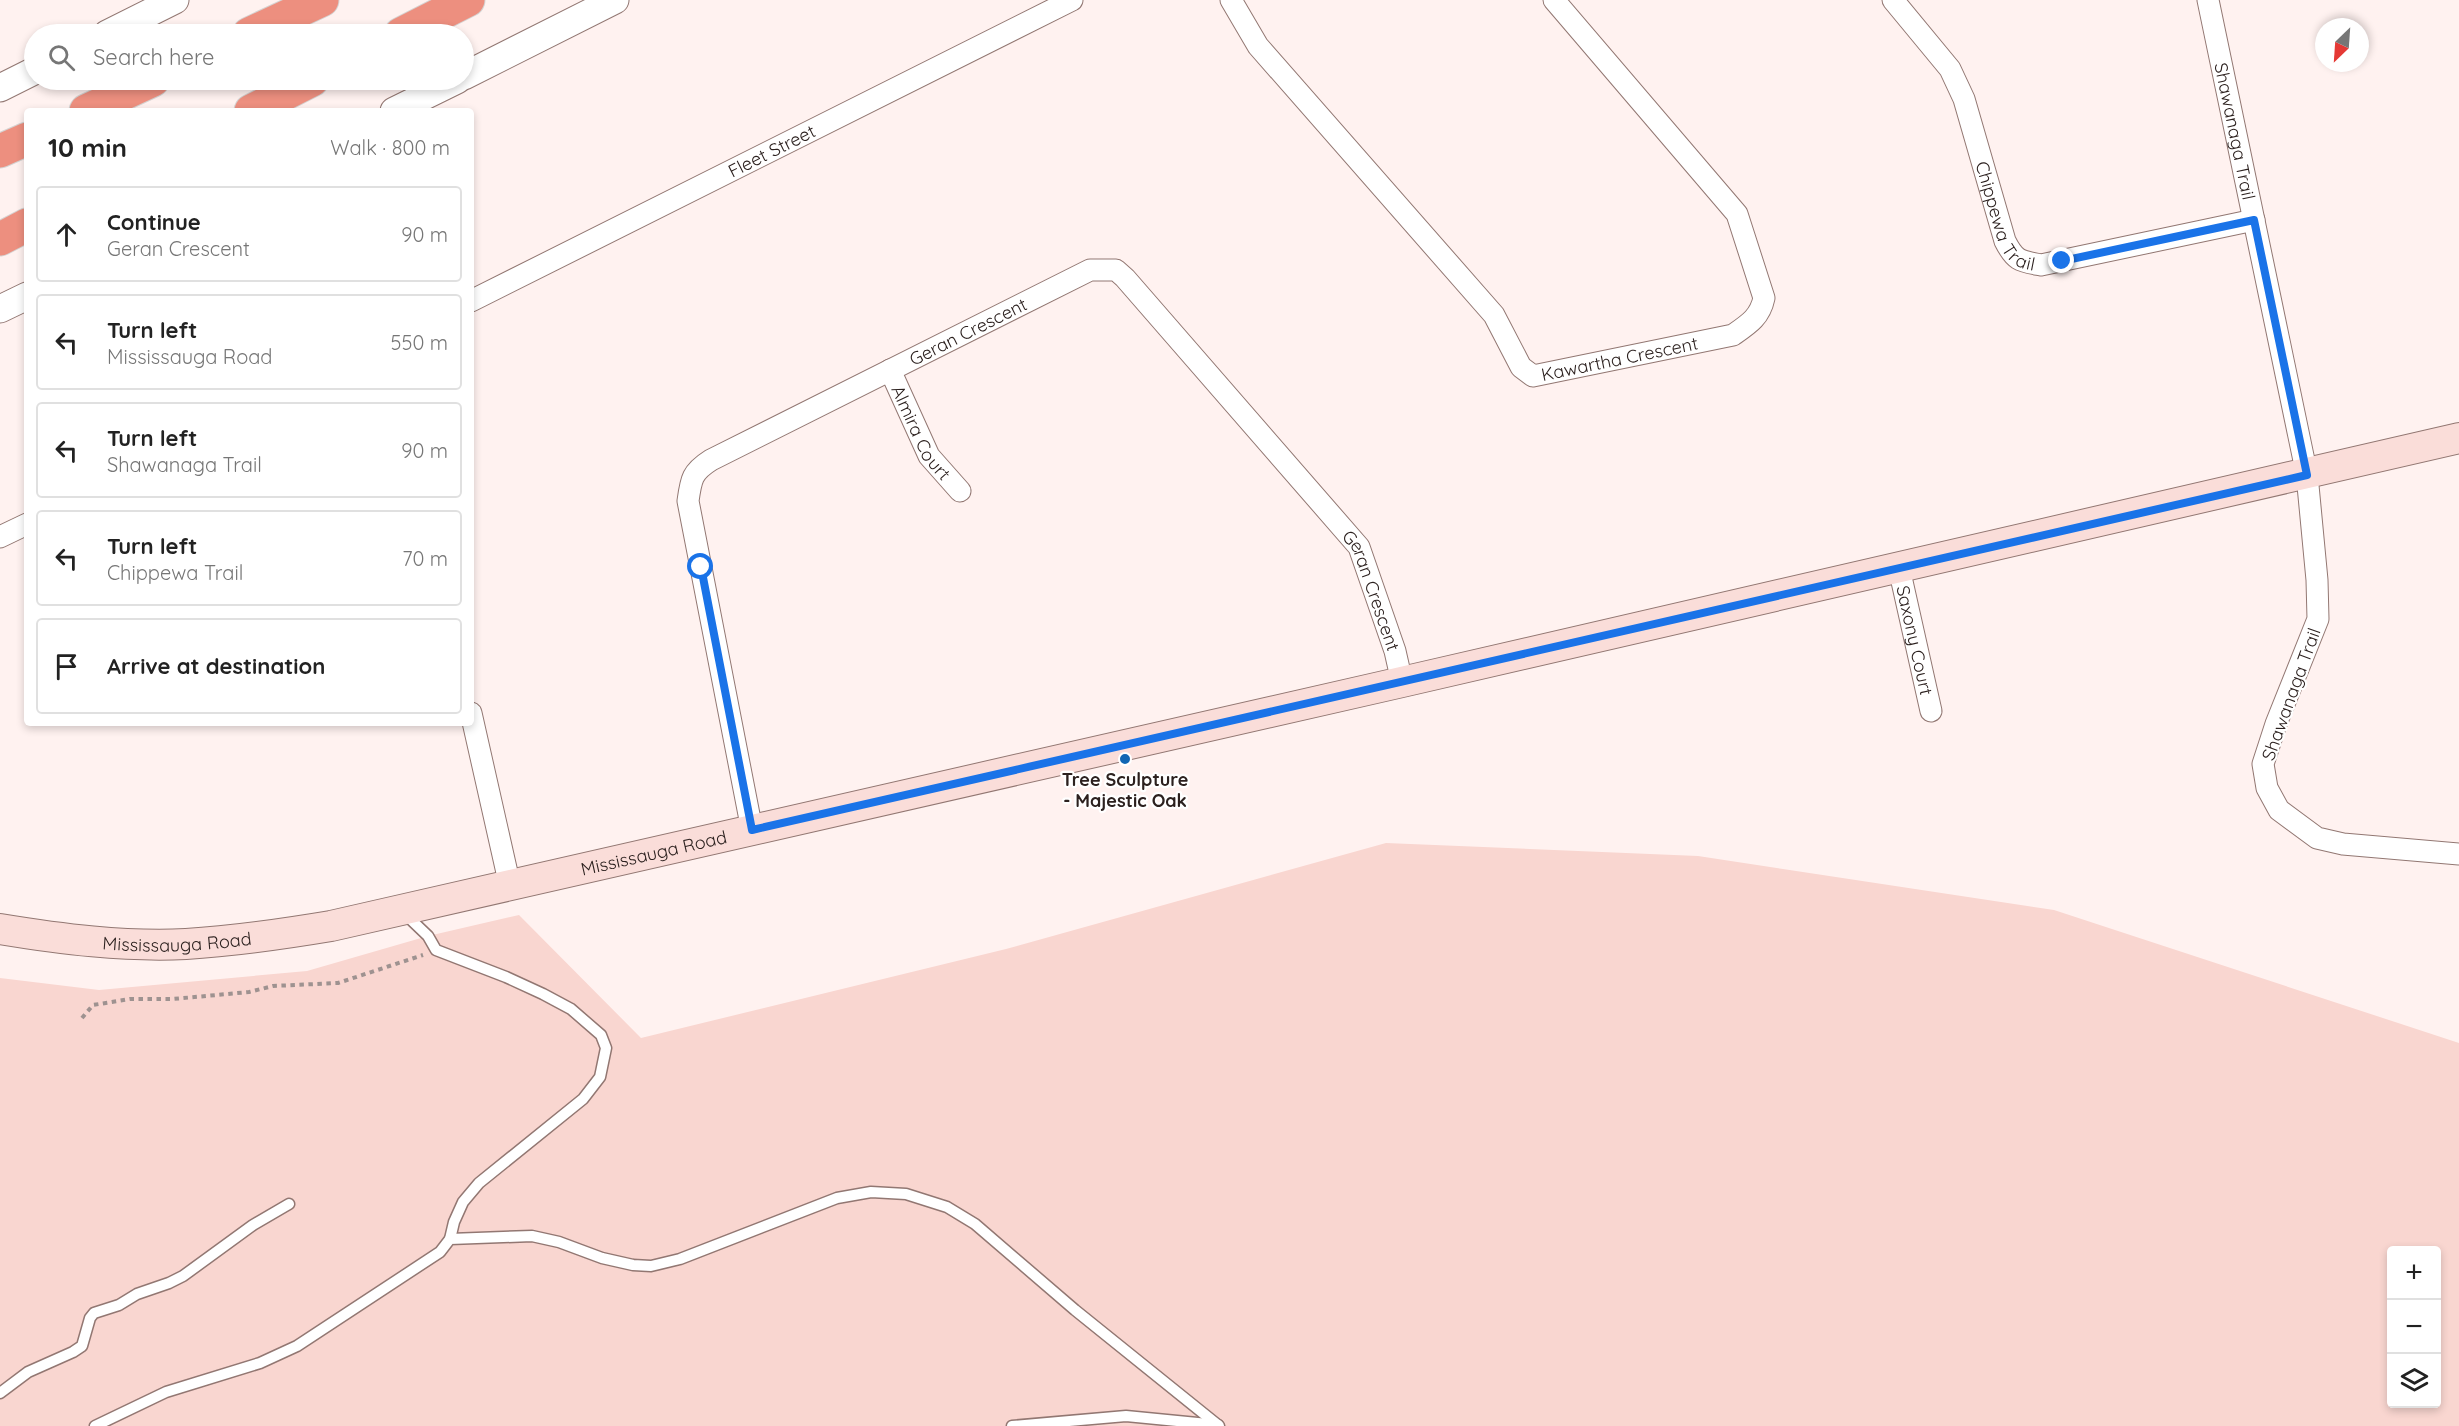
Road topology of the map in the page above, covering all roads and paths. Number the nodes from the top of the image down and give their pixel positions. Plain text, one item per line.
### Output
1 (175, 0) edge
2 (322, 0) edge
3 (468, 0) edge
4 (615, 0) edge
5 (1072, 0) edge
6 (1231, 0) edge
7 (1554, 0) edge
8 (1893, 0) edge
9 (2208, 0) edge
10 (126, 24) edge
11 (270, 24) edge
12 (420, 24) edge
13 (474, 71) edge
14 (24, 76) edge
15 (0, 88) edge
16 (131, 90) edge
17 (292, 90) edge
18 (437, 90) edge
19 (92, 108) edge
20 (257, 108) edge
21 (400, 108) edge
22 (24, 140) edge
23 (0, 151) edge
24 (2254, 220) junction
25 (24, 227) edge
26 (0, 239) edge
27 (24, 297) edge
28 (474, 299) edge
29 (0, 309) edge
30 (890, 370) junction
31 (2459, 438) edge
32 (2307, 475) junction
33 (960, 491) dead end
34 (24, 525) edge
35 (0, 537) edge
36 (1899, 568) junction
37 (1402, 682) junction
38 (1931, 711) dead end
39 (474, 726) edge
40 (752, 830) junction
41 (2459, 854) edge
42 (510, 886) junction
43 (401, 910) junction
44 (0, 928) edge
45 (436, 950) junction
46 (82, 1018) dead end
47 (289, 1204) dead end
48 (450, 1239) junction
49 (0, 1394) edge
50 (95, 1426) edge
51 (1012, 1426) edge
52 (1219, 1426) edge

1 - 10 street
2 - 11 highway
3 - 12 highway
4 - 13 street
5 - 28 street, Fleet Street
6 - 7 street, Kawartha Crescent
8 - 24 street, Chippewa Trail
9 - 24 street, Shawanaga Trail
14 - 15 street
16 - 19 highway
17 - 20 highway
18 - 21 street
22 - 23 highway
24 - 32 street, Shawanaga Trail
25 - 26 highway
27 - 29 street
30 - 33 street, Almira Court
30 - 37 street, Geran Crescent
30 - 40 street, Geran Crescent
31 - 32 main road, Mississauga Road
32 - 36 main road, Mississauga Road
32 - 41 street, Shawanaga Trail
34 - 35 street
36 - 37 main road, Mississauga Road
36 - 38 street, Saxony Court
37 - 40 main road, Mississauga Road
39 - 42 street
40 - 42 main road, Mississauga Road
42 - 43 main road, Mississauga Road
43 - 44 main road, Mississauga Road
43 - 45 lane
45 - 46 path
45 - 48 lane
47 - 49 lane
48 - 50 lane
48 - 52 lane
51 - 52 lane

